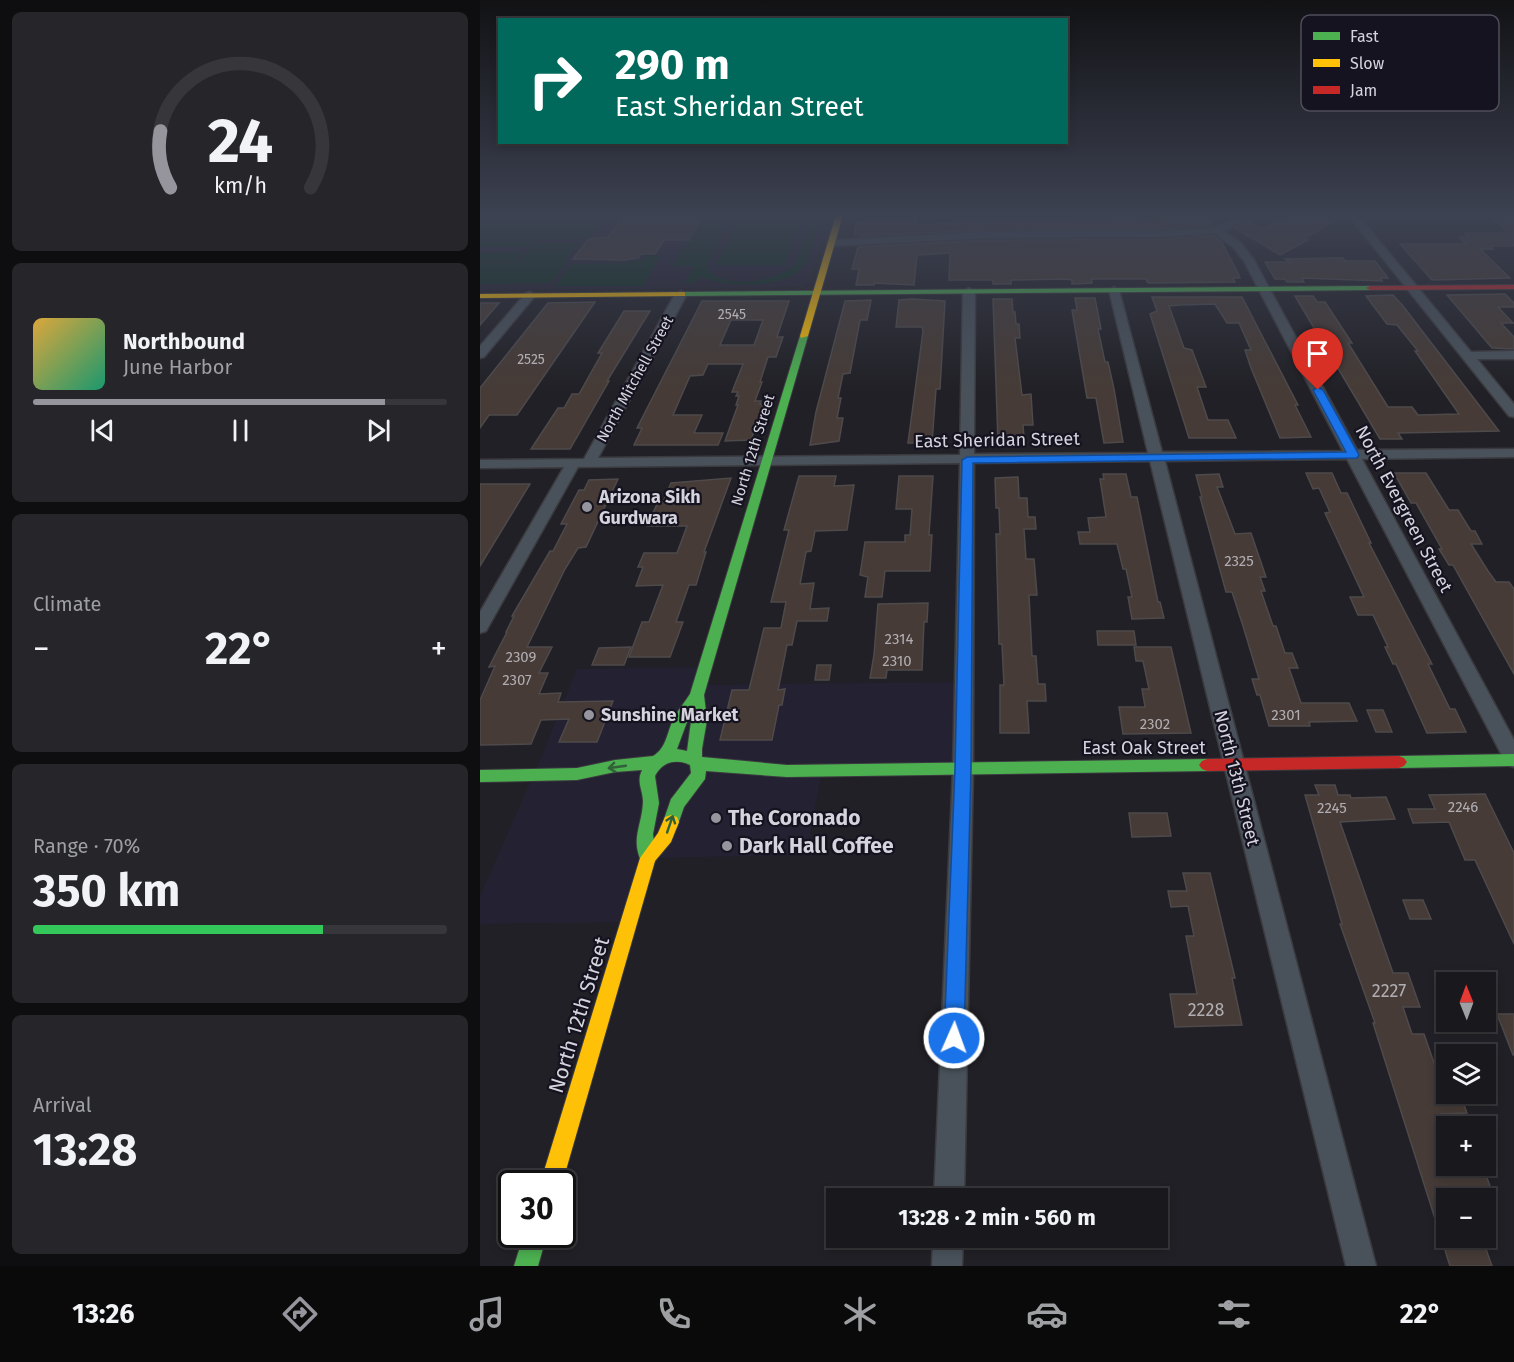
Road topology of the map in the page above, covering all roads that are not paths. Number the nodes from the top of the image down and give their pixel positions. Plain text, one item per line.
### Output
1 (822, 274) edge
2 (1256, 274) edge
3 (1401, 274) edge
4 (1514, 287) edge
5 (1412, 288) junction
6 (1264, 289) junction
7 (1114, 290) junction
8 (969, 291) junction
9 (817, 292) junction
10 (480, 294) edge
11 (681, 294) junction
12 (530, 296) junction
13 (480, 354) edge
14 (1514, 355) edge
15 (1467, 356) junction
16 (1514, 413) edge
17 (1514, 453) edge
18 (1353, 455) junction
19 (1156, 457) junction
20 (967, 460) junction
21 (767, 462) junction
22 (480, 464) edge
23 (581, 464) junction
24 (480, 627) edge
25 (697, 695) junction
26 (661, 760) junction
27 (1514, 760) edge
28 (696, 761) junction
29 (1234, 765) junction
30 (963, 769) junction
31 (775, 770) junction
32 (577, 774) junction
33 (480, 776) edge
34 (610, 782) dead end
35 (633, 782) dead end
36 (691, 786) junction
37 (649, 788) junction
38 (648, 858) junction
39 (555, 1170) edge
40 (949, 1188) edge
41 (532, 1248) edge
42 (948, 1248) edge
43 (526, 1266) edge
44 (947, 1266) edge
45 (1361, 1266) edge

1 - 9 street, North 12th Street
2 - 6 street, North Evergreen Street
3 - 5 street
4 - 5 street
5 - 6 street
5 - 15 street
6 - 7 street
6 - 18 street, North Evergreen Street
7 - 8 street
7 - 19 street, North 13th Street
8 - 9 street
8 - 20 street
9 - 10 street
9 - 11 street
9 - 21 street, North 12th Street
10 - 12 street
11 - 12 street
11 - 23 street, North Mitchell Street
12 - 13 street
14 - 15 street
15 - 16 street
17 - 18 street, East Sheridan Street
18 - 19 street, East Sheridan Street
18 - 27 street, North Evergreen Street
19 - 20 street, East Sheridan Street
19 - 29 street, North 13th Street
20 - 21 street, East Sheridan Street
20 - 30 street
21 - 23 street, East Sheridan Street
21 - 25 street, North 12th Street
22 - 23 street, East Sheridan Street
23 - 24 street, North Mitchell Street
25 - 26 street, North 12th Street
25 - 28 street, North 12th Street
26 - 28 street
26 -> 32 street
26 - 37 street, North 12th Street
27 - 29 street, East Oak Street
28 - 31 street, East Oak Street
28 - 36 street, North 12th Street
29 - 30 street, East Oak Street
29 - 45 street, North 13th Street
30 - 31 street, East Oak Street
30 - 40 street
31 - 36 street, East Oak Street
32 - 33 street
32 - 34 street
35 - 37 street
36 - 37 street
38 -> 36 street, North 12th Street
37 - 38 street, North 12th Street
38 - 39 street, North 12th Street
41 - 43 street
42 - 44 street

